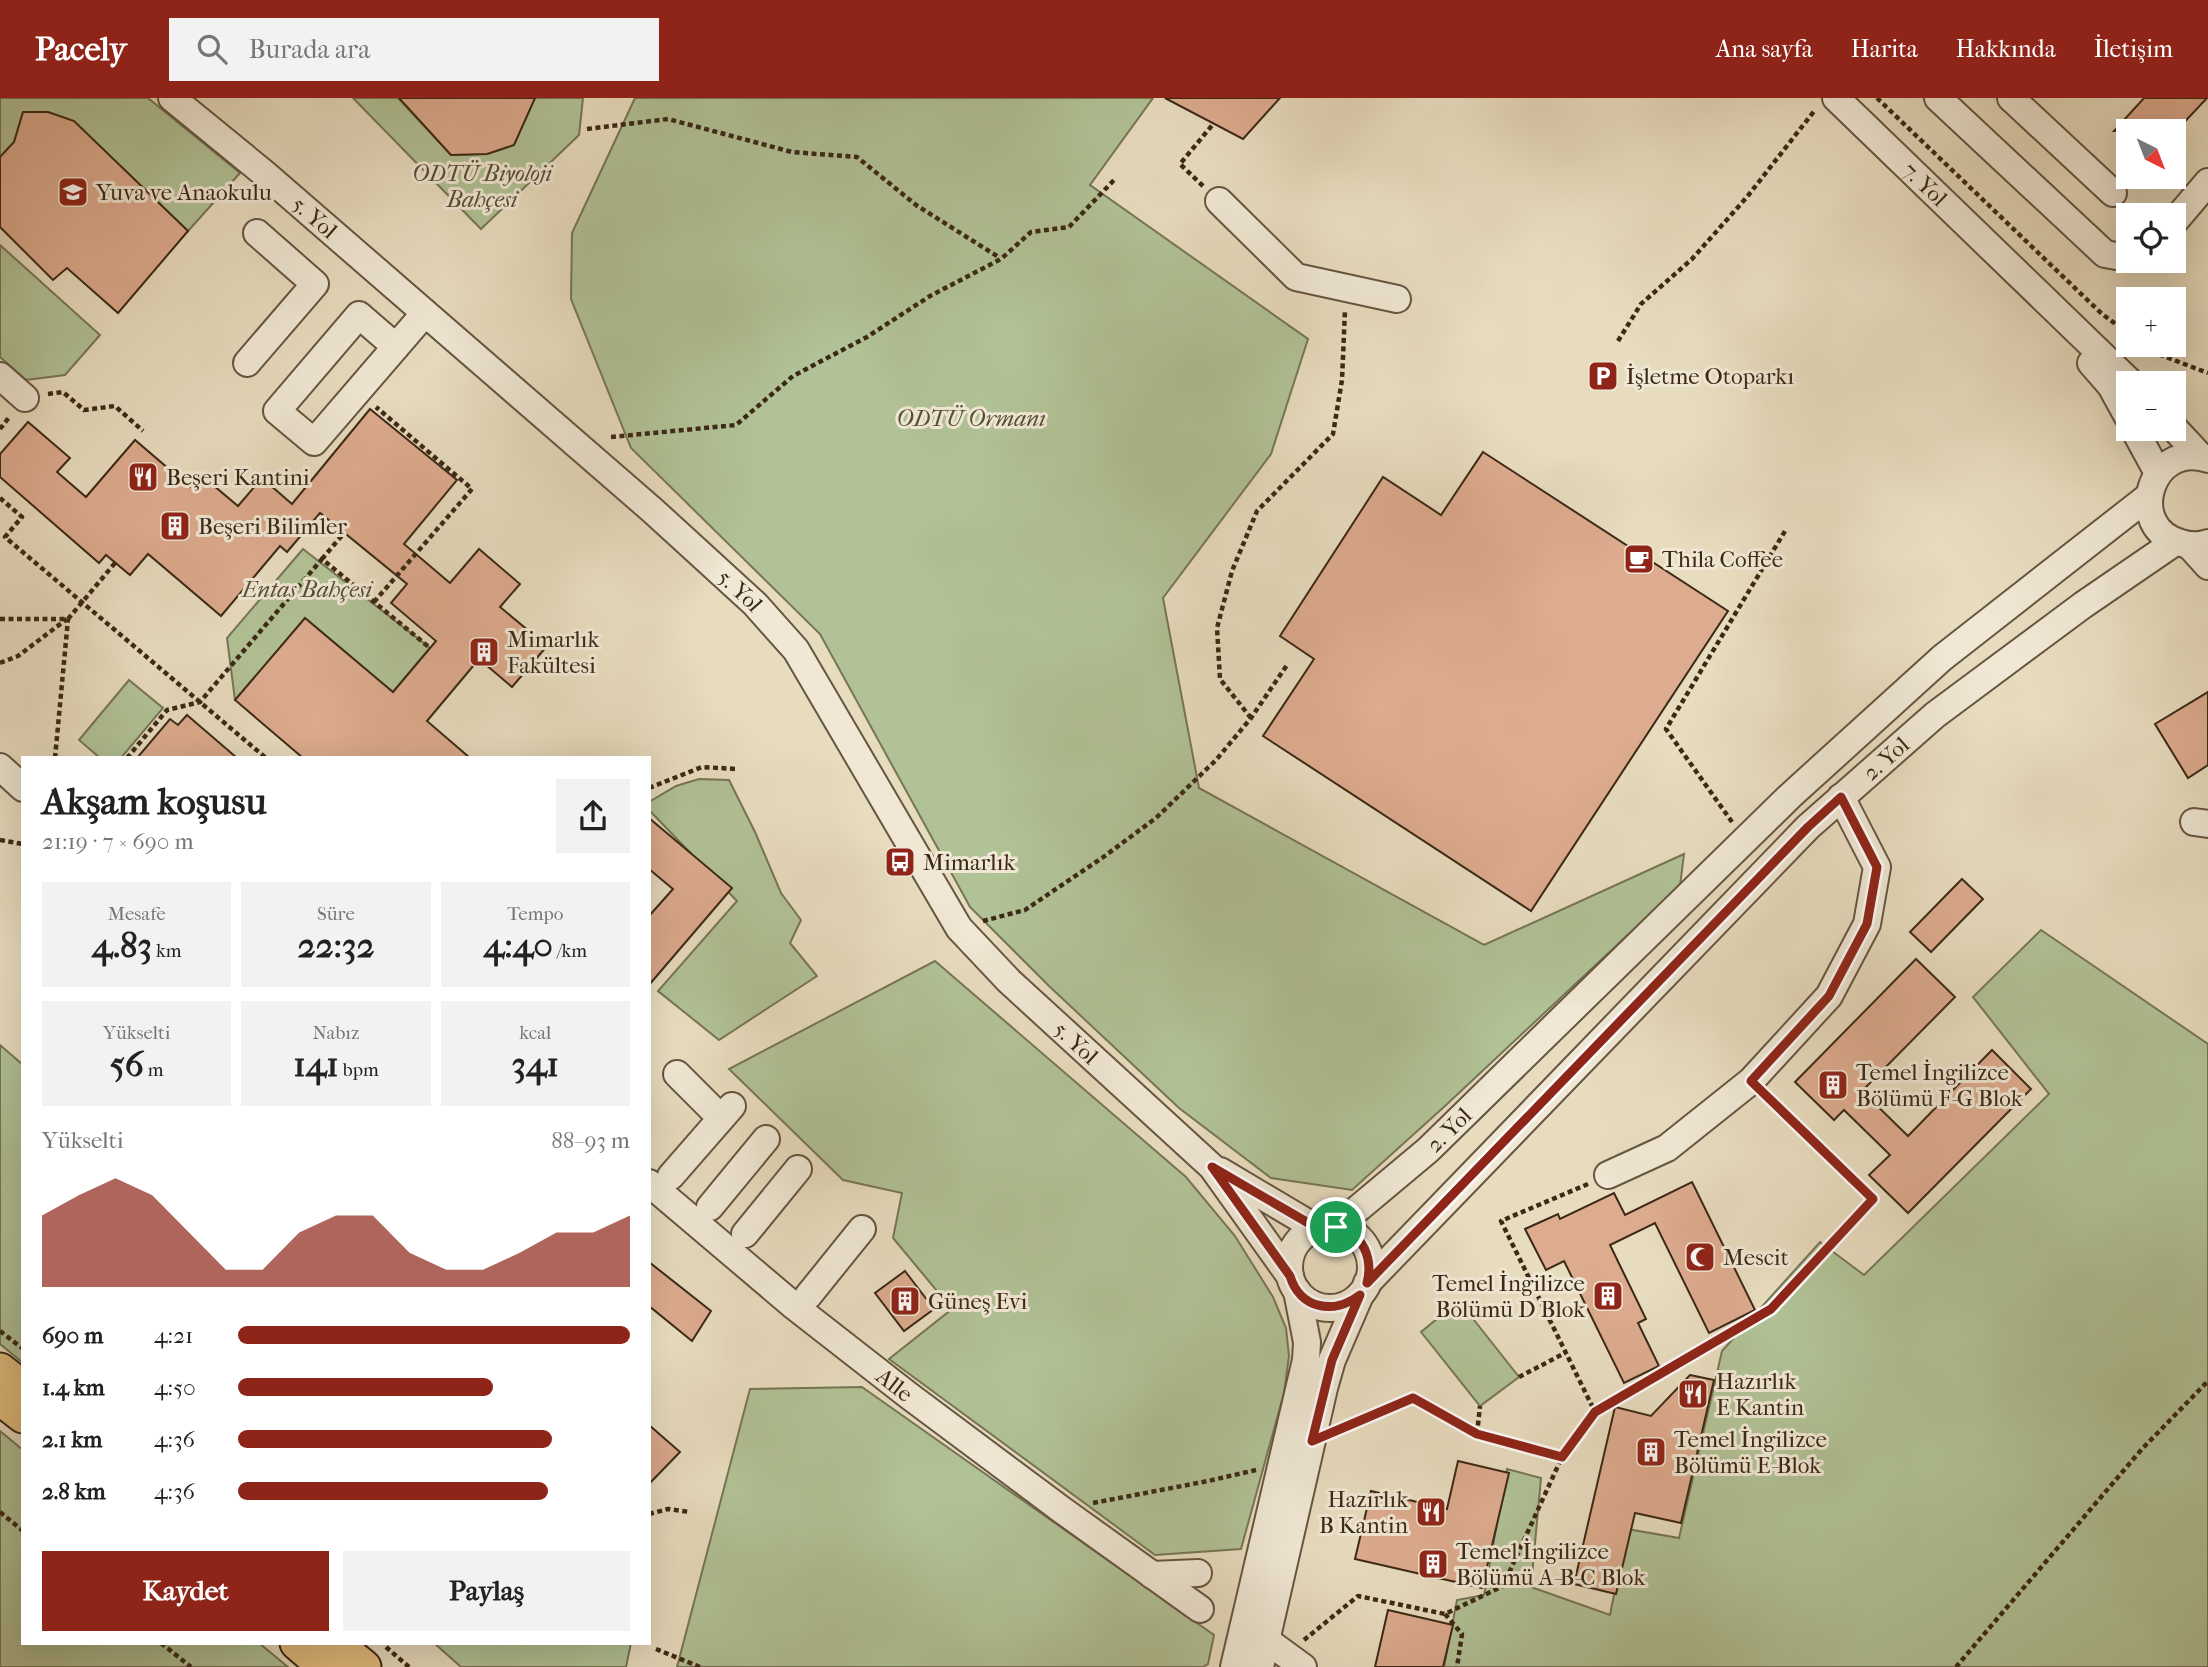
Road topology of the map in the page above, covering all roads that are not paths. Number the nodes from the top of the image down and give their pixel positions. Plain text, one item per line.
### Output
1 (172, 98) edge
2 (1938, 98) edge
3 (2011, 98) edge
4 (1826, 104) edge
5 (2208, 182) edge
6 (2113, 193) dead end
7 (1219, 201) road end
8 (2186, 208) edge
9 (257, 233) dead end
10 (2116, 256) edge
11 (2014, 270) junction
12 (1397, 299) dead end
13 (425, 313) junction
14 (396, 347) junction
15 (247, 363) dead end
16 (2119, 371) edge
17 (0, 376) edge
18 (2116, 396) edge
19 (25, 398) dead end
20 (2186, 440) edge
21 (2138, 441) edge
22 (2204, 458) edge
23 (2154, 485) junction
24 (2190, 543) edge
25 (2208, 566) edge
26 (0, 766) edge
27 (21, 786) edge
28 (1841, 797) junction
29 (677, 1074) dead end
30 (766, 1139) dead end
31 (1212, 1167) junction
32 (798, 1169) dead end
33 (1608, 1175) road end
34 (660, 1180) edge
35 (710, 1207) dead end
36 (1326, 1228) junction
37 (862, 1229) dead end
38 (745, 1234) dead end
39 (1293, 1284) junction
40 (1364, 1289) junction
41 (808, 1296) dead end
42 (0, 1370) edge
43 (21, 1386) edge
44 (0, 1398) edge
45 (21, 1414) edge
46 (1195, 1594) dead end
47 (299, 1645) edge
48 (340, 1645) edge
49 (1274, 1649) edge
50 (377, 1659) edge
51 (325, 1667) edge
52 (1234, 1667) edge
53 (1260, 1667) edge

1 - 13 street, 5. Yol
2 - 10 street
3 - 6 street
4 - 11 street, 7. Yol
5 - 8 street
7 - 12 street
9 - 15 street
11 - 16 street, 7. Yol
11 - 18 street, 7. Yol
13 - 14 street
13 - 31 street, 5. Yol
14 - 14 street
17 - 19 street
20 - 22 street
21 - 23 street
22 - 23 street, 2. Yol
23 - 24 street
23 - 36 street, 2. Yol
24 - 25 street
24 - 28 street, 2. Yol
26 - 27 street
28 - 33 street
28 - 40 street, 2. Yol
29 - 34 street
30 - 35 street
31 - 36 street, 5. Yol
31 - 39 street, 5. Yol
32 - 38 street
34 - 46 street, Alle
36 - 39 street, 2. Yol
36 - 40 street, 2. Yol
37 - 41 street
39 - 40 street, 2. Yol
39 - 49 street, 2. Yol
40 - 49 street, 2. Yol
42 - 43 main road
44 - 45 main road
47 - 51 main road
48 - 50 main road
49 - 52 street, 2. Yol
49 - 53 street, 2. Yol

